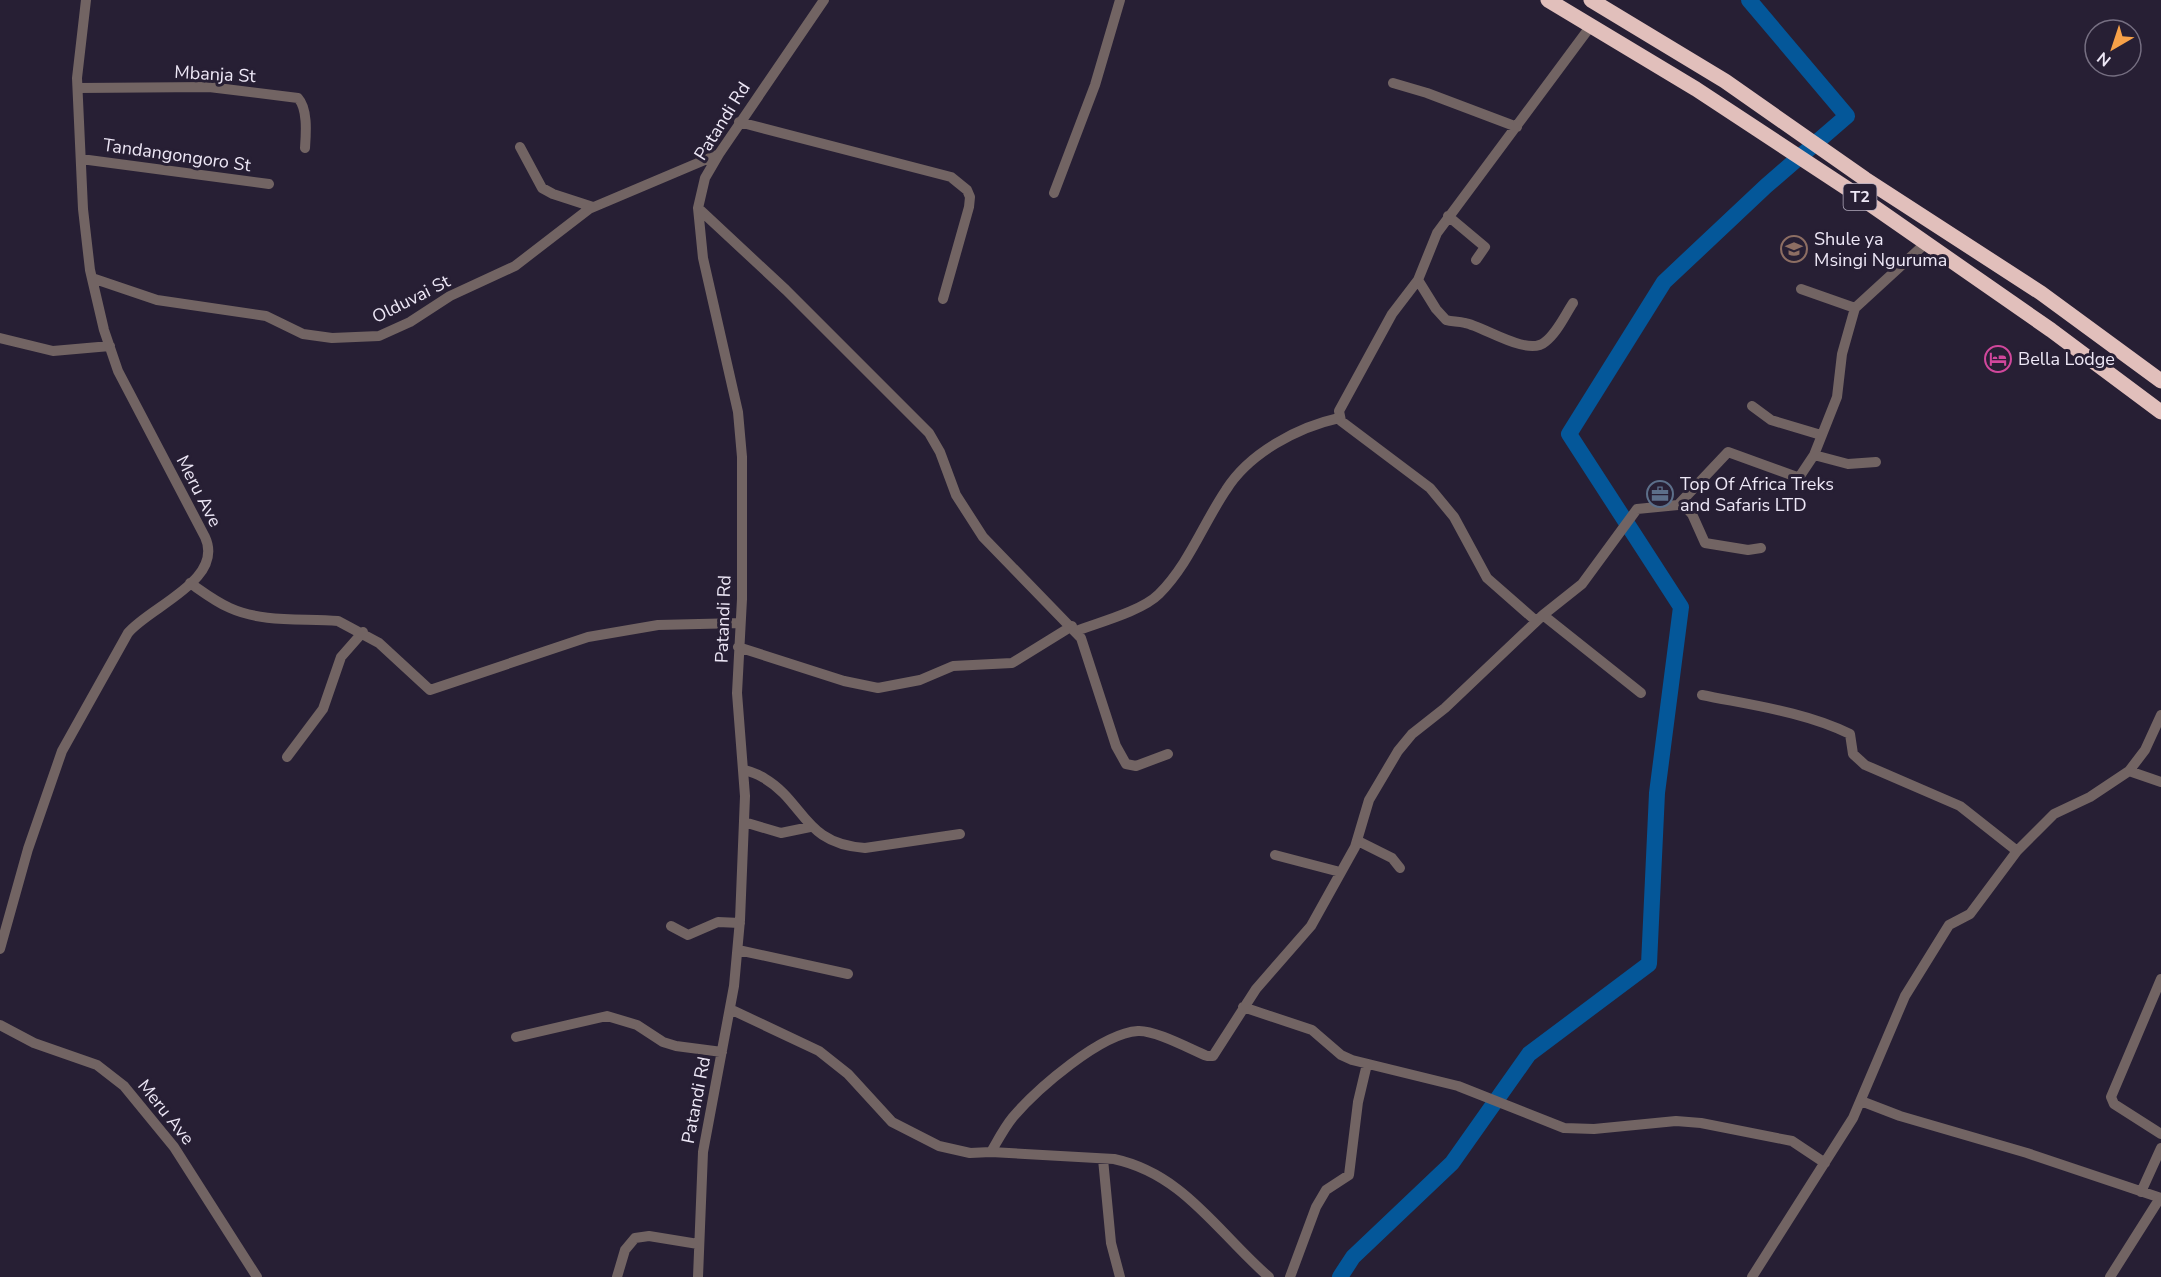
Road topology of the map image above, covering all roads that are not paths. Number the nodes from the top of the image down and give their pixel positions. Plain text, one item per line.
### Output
1 (86, 0) edge
2 (824, 0) edge
3 (1120, 0) edge
4 (1548, 0) edge
5 (1591, 0) edge
6 (1590, 27) junction
7 (1393, 83) dead end
8 (78, 88) junction
9 (740, 122) junction
10 (1517, 127) junction
11 (305, 147) dead end
12 (520, 147) dead end
13 (719, 154) junction
14 (81, 159) junction
15 (269, 184) dead end
16 (1054, 193) dead end
17 (593, 207) junction
18 (698, 208) junction
19 (1448, 216) junction
20 (1927, 242) junction
21 (1476, 260) dead end
22 (92, 278) junction
23 (1418, 280) junction
24 (1802, 289) dead end
25 (943, 298) dead end
26 (1573, 303) dead end
27 (1855, 308) junction
28 (0, 338) edge
29 (110, 346) junction
30 (2161, 381) edge
31 (1752, 406) dead end
32 (2161, 412) edge
33 (1339, 418) junction
34 (1821, 435) junction
35 (1814, 455) junction
36 (1876, 462) dead end
37 (1682, 502) junction
38 (1761, 548) dead end
39 (190, 583) junction
40 (1539, 618) junction
41 (740, 622) junction
42 (1074, 629) junction
43 (363, 632) junction
44 (738, 647) junction
45 (1641, 693) dead end
46 (1702, 695) dead end
47 (2161, 715) edge
48 (1168, 754) dead end
49 (287, 757) dead end
50 (743, 769) junction
51 (2129, 771) junction
52 (2161, 783) edge
53 (1377, 807) dead end
54 (744, 822) junction
55 (1364, 822) junction
56 (810, 827) junction
57 (960, 834) dead end
58 (1358, 841) junction
59 (2017, 851) junction
60 (1275, 855) dead end
61 (1400, 868) dead end
62 (1340, 872) junction
63 (740, 923) junction
64 (671, 926) dead end
65 (0, 949) edge
66 (738, 950) junction
67 (848, 974) dead end
68 (2161, 979) edge
69 (1243, 1007) junction
70 (729, 1010) junction
71 (0, 1025) edge
72 (516, 1037) dead end
73 (722, 1052) junction
74 (1367, 1064) junction
75 (1862, 1101) junction
76 (2161, 1134) edge
77 (2161, 1148) edge
78 (991, 1152) junction
79 (1103, 1159) junction
80 (1825, 1163) junction
81 (2141, 1192) junction
82 (2161, 1198) edge
83 (698, 1244) junction
84 (257, 1277) edge
85 (617, 1277) edge
86 (698, 1277) edge
87 (1120, 1277) edge
88 (1269, 1277) edge
89 (1290, 1277) edge
90 (1752, 1277) edge
91 (2110, 1277) edge

1 - 8 street, Meru Ave
2 - 9 street, Patandi Rd
3 - 16 street
4 - 6 highway, T2
5 - 30 highway, T2
6 - 10 street
6 - 20 highway, T2
7 - 10 street
8 - 11 street, Mbanja St
8 - 14 street, Meru Ave
9 - 13 street, Patandi Rd
9 - 25 street
10 - 19 street
12 - 17 street
13 - 17 street, Olduvai St
13 - 18 street, Patandi Rd
14 - 15 street, Tandangongoro St
14 - 22 street, Meru Ave
17 - 22 street, Olduvai St
18 - 41 street, Patandi Rd
18 - 42 street
19 - 21 street
19 - 23 street
20 - 27 street
20 - 32 highway, T2
22 - 29 street, Meru Ave
23 - 26 street
23 - 33 street
24 - 27 street
27 - 34 street
28 - 29 street
29 - 39 street, Meru Ave
31 - 34 street
33 - 40 street
33 - 42 street
34 - 35 street
35 - 36 street
35 - 37 street
37 - 38 street
37 - 40 street
39 - 43 street
39 - 65 street, Meru Ave
40 - 45 street
40 - 55 street
41 - 43 street
41 - 44 street, Patandi Rd
42 - 44 street
42 - 48 street
43 - 49 street
44 - 50 street, Patandi Rd
46 - 59 street
47 - 51 street
50 - 54 street, Patandi Rd
50 - 56 street
51 - 52 street
51 - 59 street
53 - 55 street
54 - 56 street
54 - 63 street, Patandi Rd
55 - 58 street
56 - 57 street
58 - 61 street
58 - 62 street
59 - 75 street
60 - 62 street
62 - 69 street
63 - 64 street
63 - 66 street, Patandi Rd
66 - 67 street
66 - 70 street, Patandi Rd
68 - 76 street
69 - 74 street
69 - 78 street
70 - 73 street, Patandi Rd
70 - 78 street
71 - 84 street, Meru Ave
72 - 73 street
73 - 83 street, Patandi Rd
74 - 80 street
74 - 89 street
75 - 80 street
75 - 81 street
77 - 81 street
78 - 79 street
79 - 87 street
79 - 88 street
80 - 90 street
81 - 82 street
82 - 91 street
83 - 85 street
83 - 86 street, Patandi Rd

